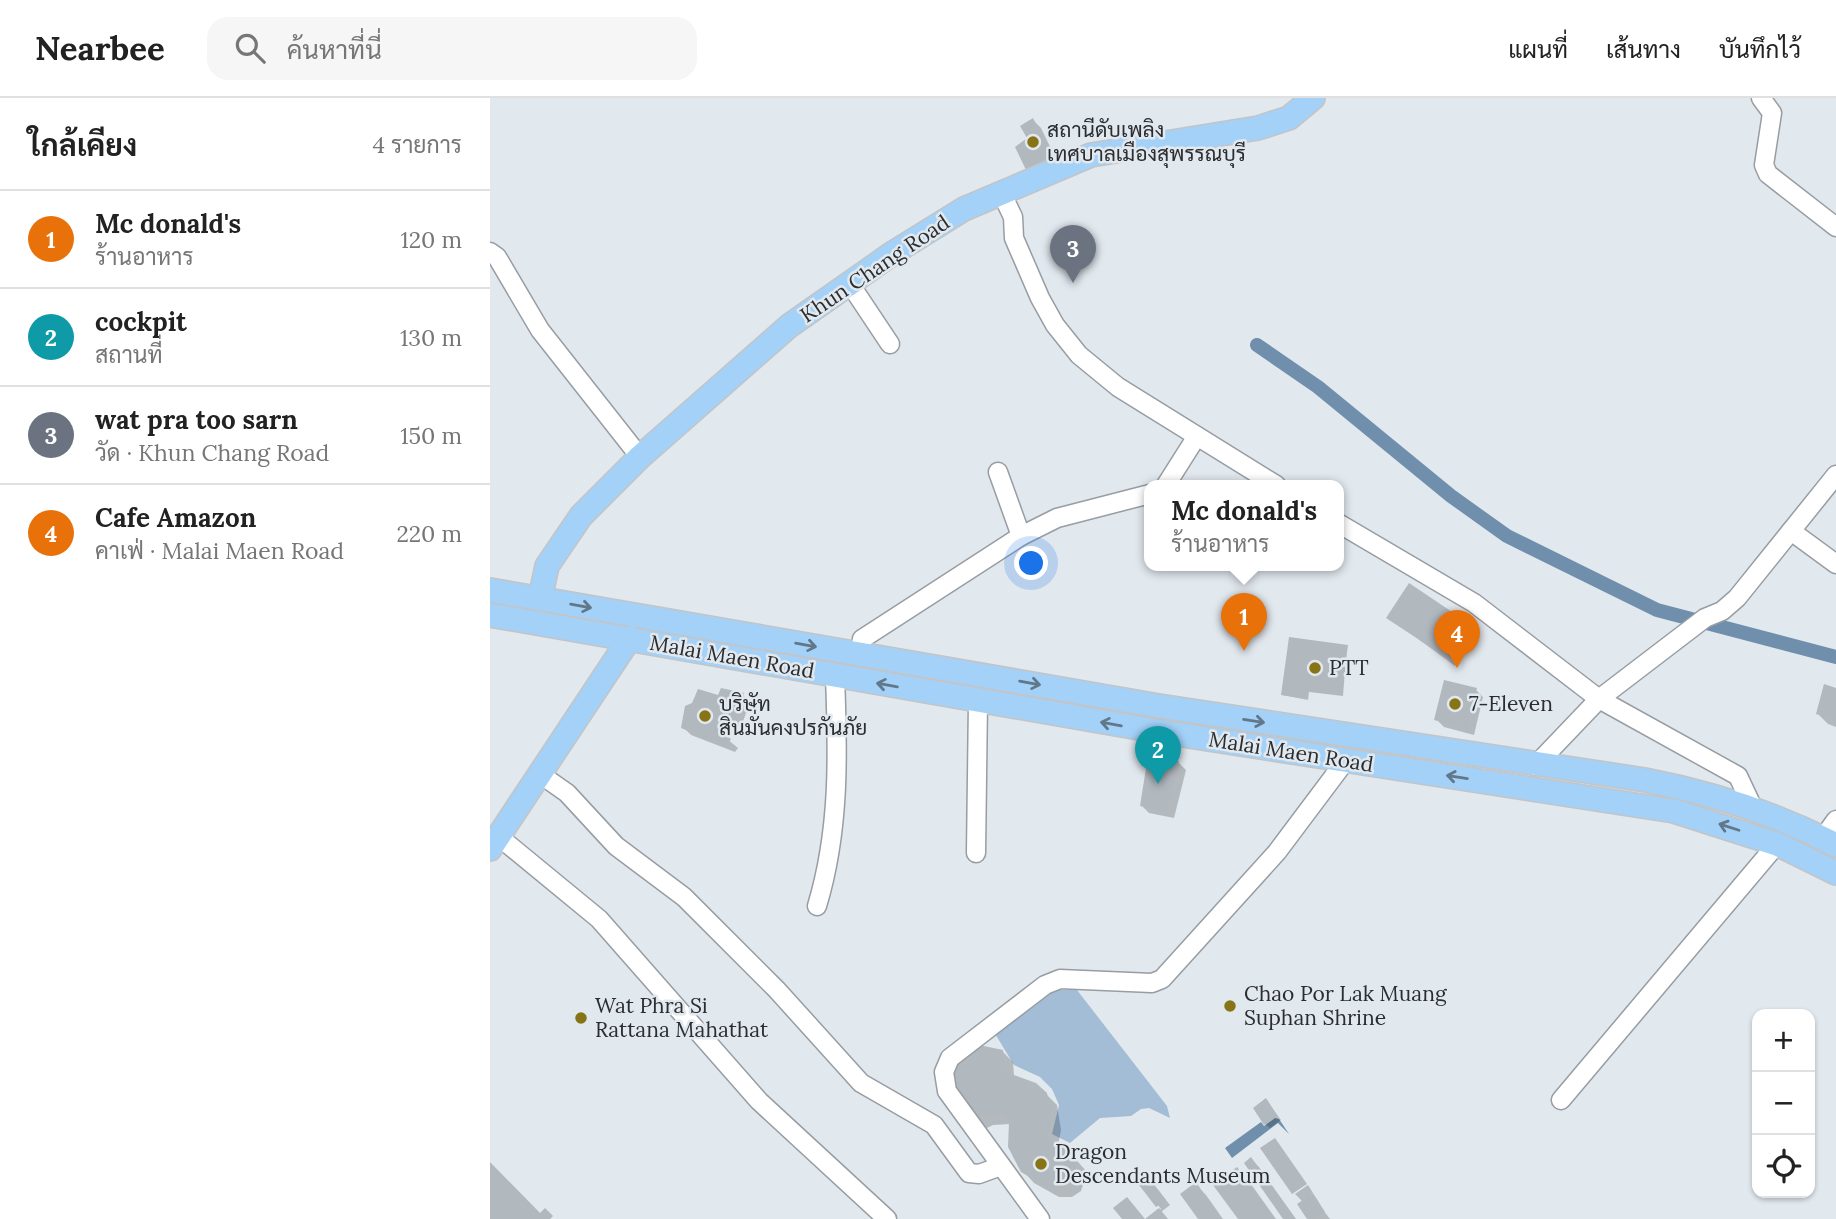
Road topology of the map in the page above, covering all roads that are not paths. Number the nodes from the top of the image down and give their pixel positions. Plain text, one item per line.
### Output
1 (1313, 98) edge
2 (1761, 98) edge
3 (1001, 192) junction
4 (1836, 227) edge
5 (490, 252) edge
6 (850, 284) junction
7 (890, 344) dead end
8 (1198, 436) junction
9 (640, 457) junction
10 (998, 472) dead end
11 (1836, 475) edge
12 (1169, 480) edge
13 (1268, 480) edge
14 (1144, 496) edge
15 (1344, 526) edge
16 (1791, 531) junction
17 (1021, 536) junction
18 (1836, 564) edge
19 (490, 590) edge
20 (540, 599) junction
21 (490, 615) edge
22 (630, 638) junction
23 (860, 654) junction
24 (835, 676) junction
25 (1599, 699) junction
26 (978, 701) junction
27 (1159, 706) junction
28 (1156, 731) junction
29 (1500, 759) junction
30 (1346, 760) junction
31 (1535, 766) junction
32 (540, 774) junction
33 (1495, 783) junction
34 (1753, 808) junction
35 (1832, 834) edge
36 (494, 842) edge
37 (1777, 844) junction
38 (976, 853) dead end
39 (1836, 873) edge
40 (817, 906) dead end
41 (1561, 1100) dead end
42 (1002, 1166) junction
43 (887, 1219) edge
44 (1040, 1219) edge

1 - 3 main road, Khun Chang Road
2 - 4 street
3 - 6 main road, Khun Chang Road
3 - 8 street
5 - 9 street
6 - 7 street
6 - 9 main road, Khun Chang Road
8 - 12 street
8 - 13 street
9 - 20 main road, Khun Chang Road
10 - 17 street
11 - 16 street
14 - 17 street
15 - 25 street
16 - 18 street
16 - 25 street
17 - 23 street
19 - 20 main road, Malai Maen Road
20 -> 23 main road, Malai Maen Road
21 - 22 main road, Malai Maen Road
22 - 24 main road, Malai Maen Road
22 - 32 main road
23 -> 27 main road, Malai Maen Road
26 -> 24 main road, Malai Maen Road
24 - 40 street
25 - 31 street
25 - 34 street
28 -> 26 main road, Malai Maen Road
26 - 38 street
27 - 28 main road
27 -> 29 main road, Malai Maen Road
28 - 30 main road, Malai Maen Road
29 - 31 main road, Malai Maen Road
29 - 33 main road
33 -> 30 main road, Malai Maen Road
30 - 42 street
31 - 34 main road, Malai Maen Road
32 - 36 main road
32 - 42 street
37 -> 33 main road, Malai Maen Road
34 - 35 main road, Malai Maen Road
36 - 43 street
37 - 39 main road, Malai Maen Road
37 - 41 street
42 - 44 street

